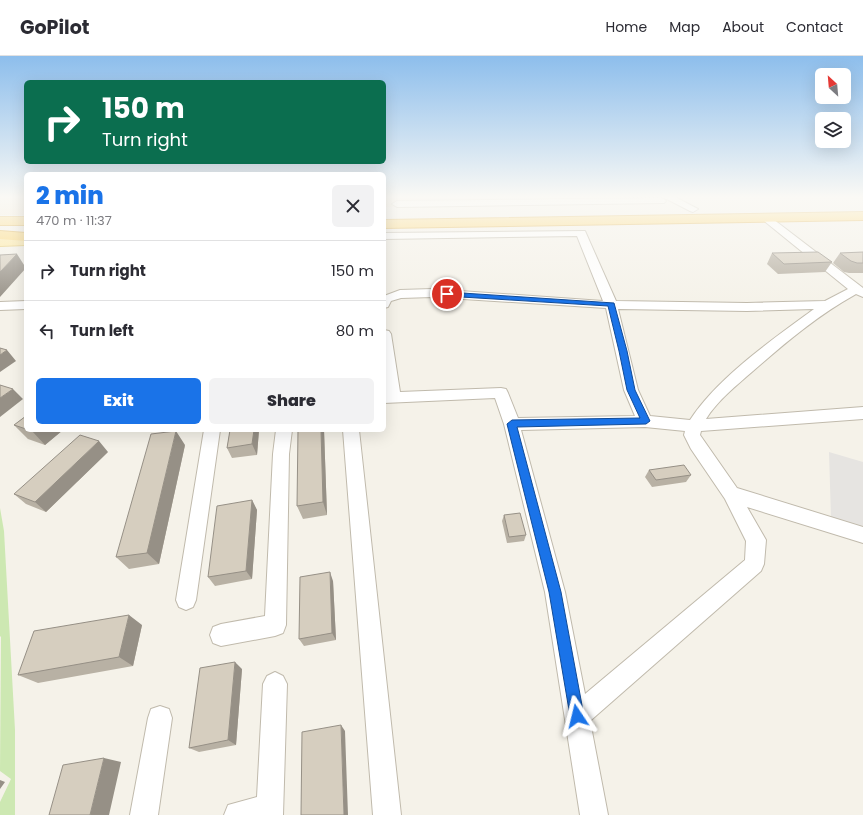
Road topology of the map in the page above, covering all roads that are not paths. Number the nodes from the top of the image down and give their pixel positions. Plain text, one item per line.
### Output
1 (783, 231) edge
2 (0, 235) edge
3 (24, 236) edge
4 (386, 236) edge
5 (24, 241) edge
6 (0, 242) edge
7 (860, 291) edge
8 (386, 300) edge
9 (827, 304) junction
10 (24, 305) edge
11 (611, 305) junction
12 (0, 306) edge
13 (386, 360) edge
14 (389, 398) edge
15 (863, 413) edge
16 (646, 421) junction
17 (512, 424) junction
18 (694, 426) junction
19 (212, 432) edge
20 (284, 432) edge
21 (351, 432) edge
22 (731, 494) junction
23 (863, 535) edge
24 (186, 600) dead end
25 (221, 635) dead end
26 (275, 684) dead end
27 (577, 716) junction
28 (160, 718) dead end
29 (269, 811) edge
30 (144, 815) edge
31 (238, 815) edge
32 (387, 815) edge
33 (594, 815) edge

1 - 7 street
2 - 3 highway
4 - 11 street
5 - 6 main road
7 - 9 street
8 - 11 street
9 - 11 street
9 - 18 street
10 - 12 street
11 - 16 street
13 - 14 street
14 - 17 street
15 - 18 street
16 - 17 street
16 - 18 street
17 - 27 street
18 - 22 street
19 - 24 street
20 - 25 street
21 - 32 street
22 - 23 street
22 - 27 street
26 - 29 street
27 - 33 street
28 - 30 street
29 - 31 street

